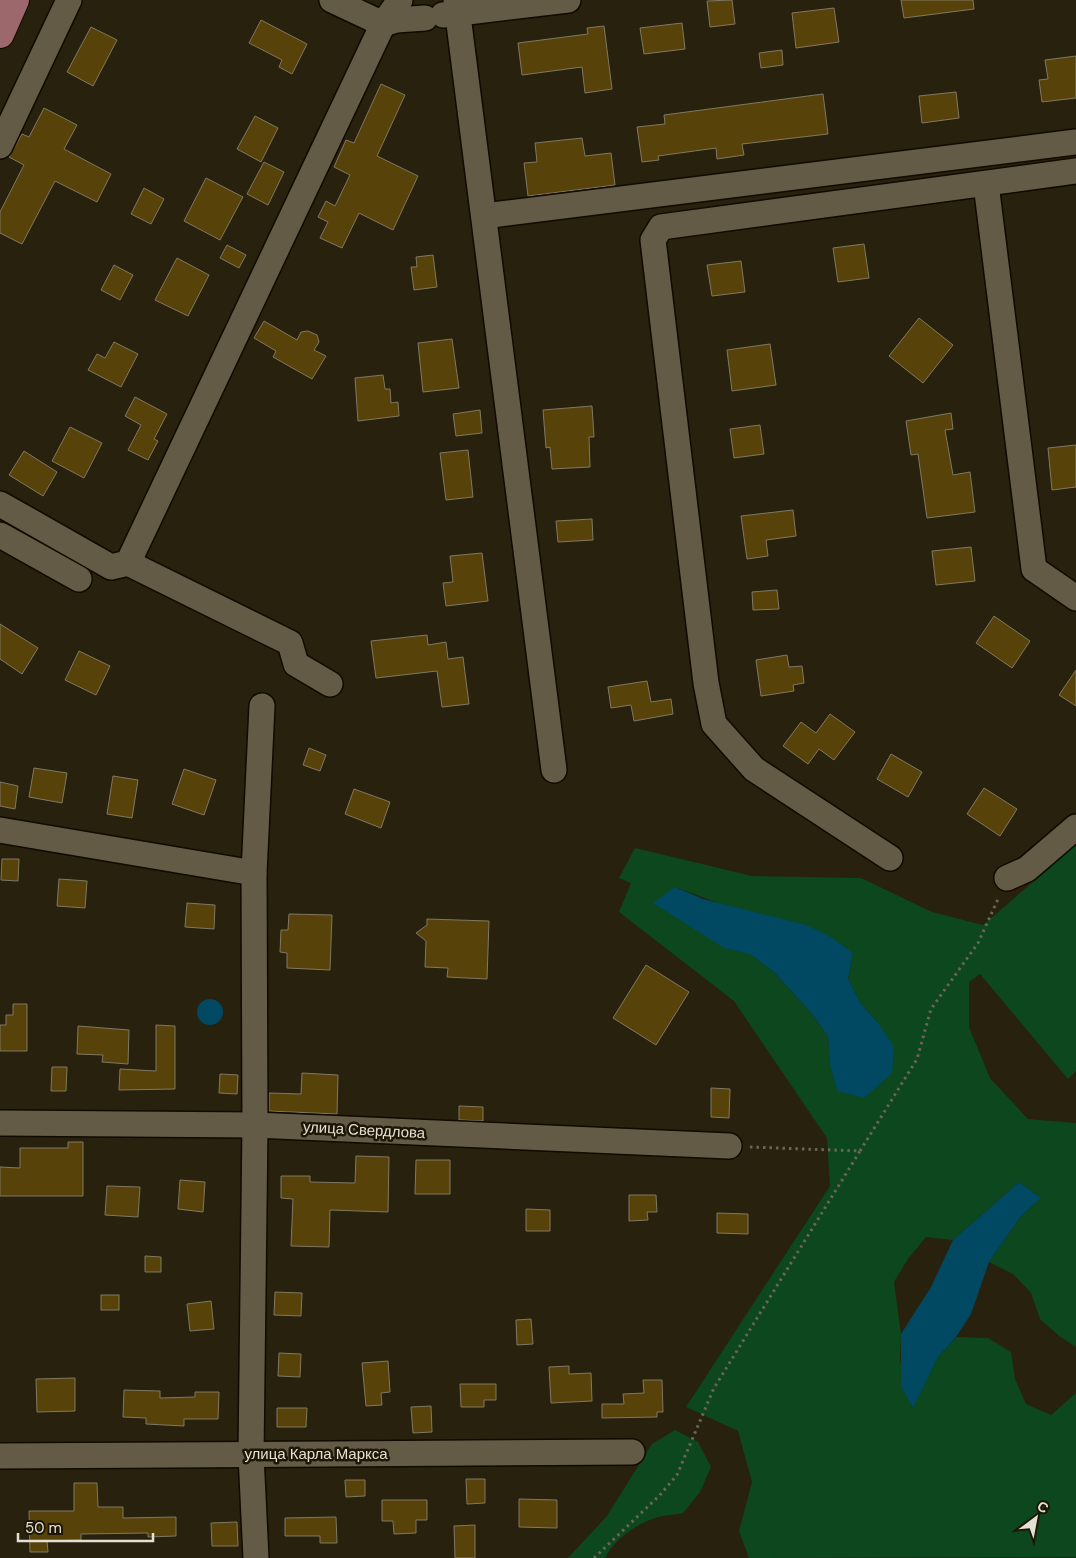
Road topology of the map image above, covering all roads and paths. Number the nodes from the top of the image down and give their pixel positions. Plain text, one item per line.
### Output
1 (15, 0) edge
2 (69, 0) edge
3 (332, 0) edge
4 (400, 0) edge
5 (406, 0) edge
6 (568, 0) edge
7 (447, 10) edge
8 (383, 24) junction
9 (0, 34) edge
10 (1076, 142) edge
11 (0, 146) edge
12 (1076, 171) edge
13 (986, 184) junction
14 (484, 216) junction
15 (0, 504) edge
16 (0, 534) edge
17 (128, 563) junction
18 (79, 579) dead end
19 (1076, 598) edge
20 (330, 684) dead end
21 (262, 706) dead end
22 (554, 770) dead end
23 (1076, 827) edge
24 (0, 830) edge
25 (890, 858) dead end
26 (254, 873) junction
27 (1007, 878) joint
28 (0, 1123) edge
29 (255, 1125) junction
30 (729, 1146) joint
31 (860, 1151) junction
32 (632, 1452) dead end
33 (251, 1455) junction
34 (0, 1456) edge
35 (256, 1558) edge
36 (594, 1558) edge

1 - 9 main road
2 - 11 street
3 - 8 street
4 - 8 street
5 - 7 street
6 - 7 street
7 - 8 street
7 - 14 street
8 - 17 street
10 - 14 street
12 - 13 street
13 - 19 street
13 - 25 street
14 - 22 street
15 - 17 street
16 - 18 street
17 - 20 street
21 - 26 street
23 - 27 street
24 - 26 street
26 - 29 street
27 - 31 path
28 - 29 street, улица Свердлова
29 - 30 street, улица Свердлова
29 - 33 street
30 - 31 path
31 - 36 path
32 - 33 street, улица Карла Маркса
33 - 34 street, улица Карла Маркса
33 - 35 street

